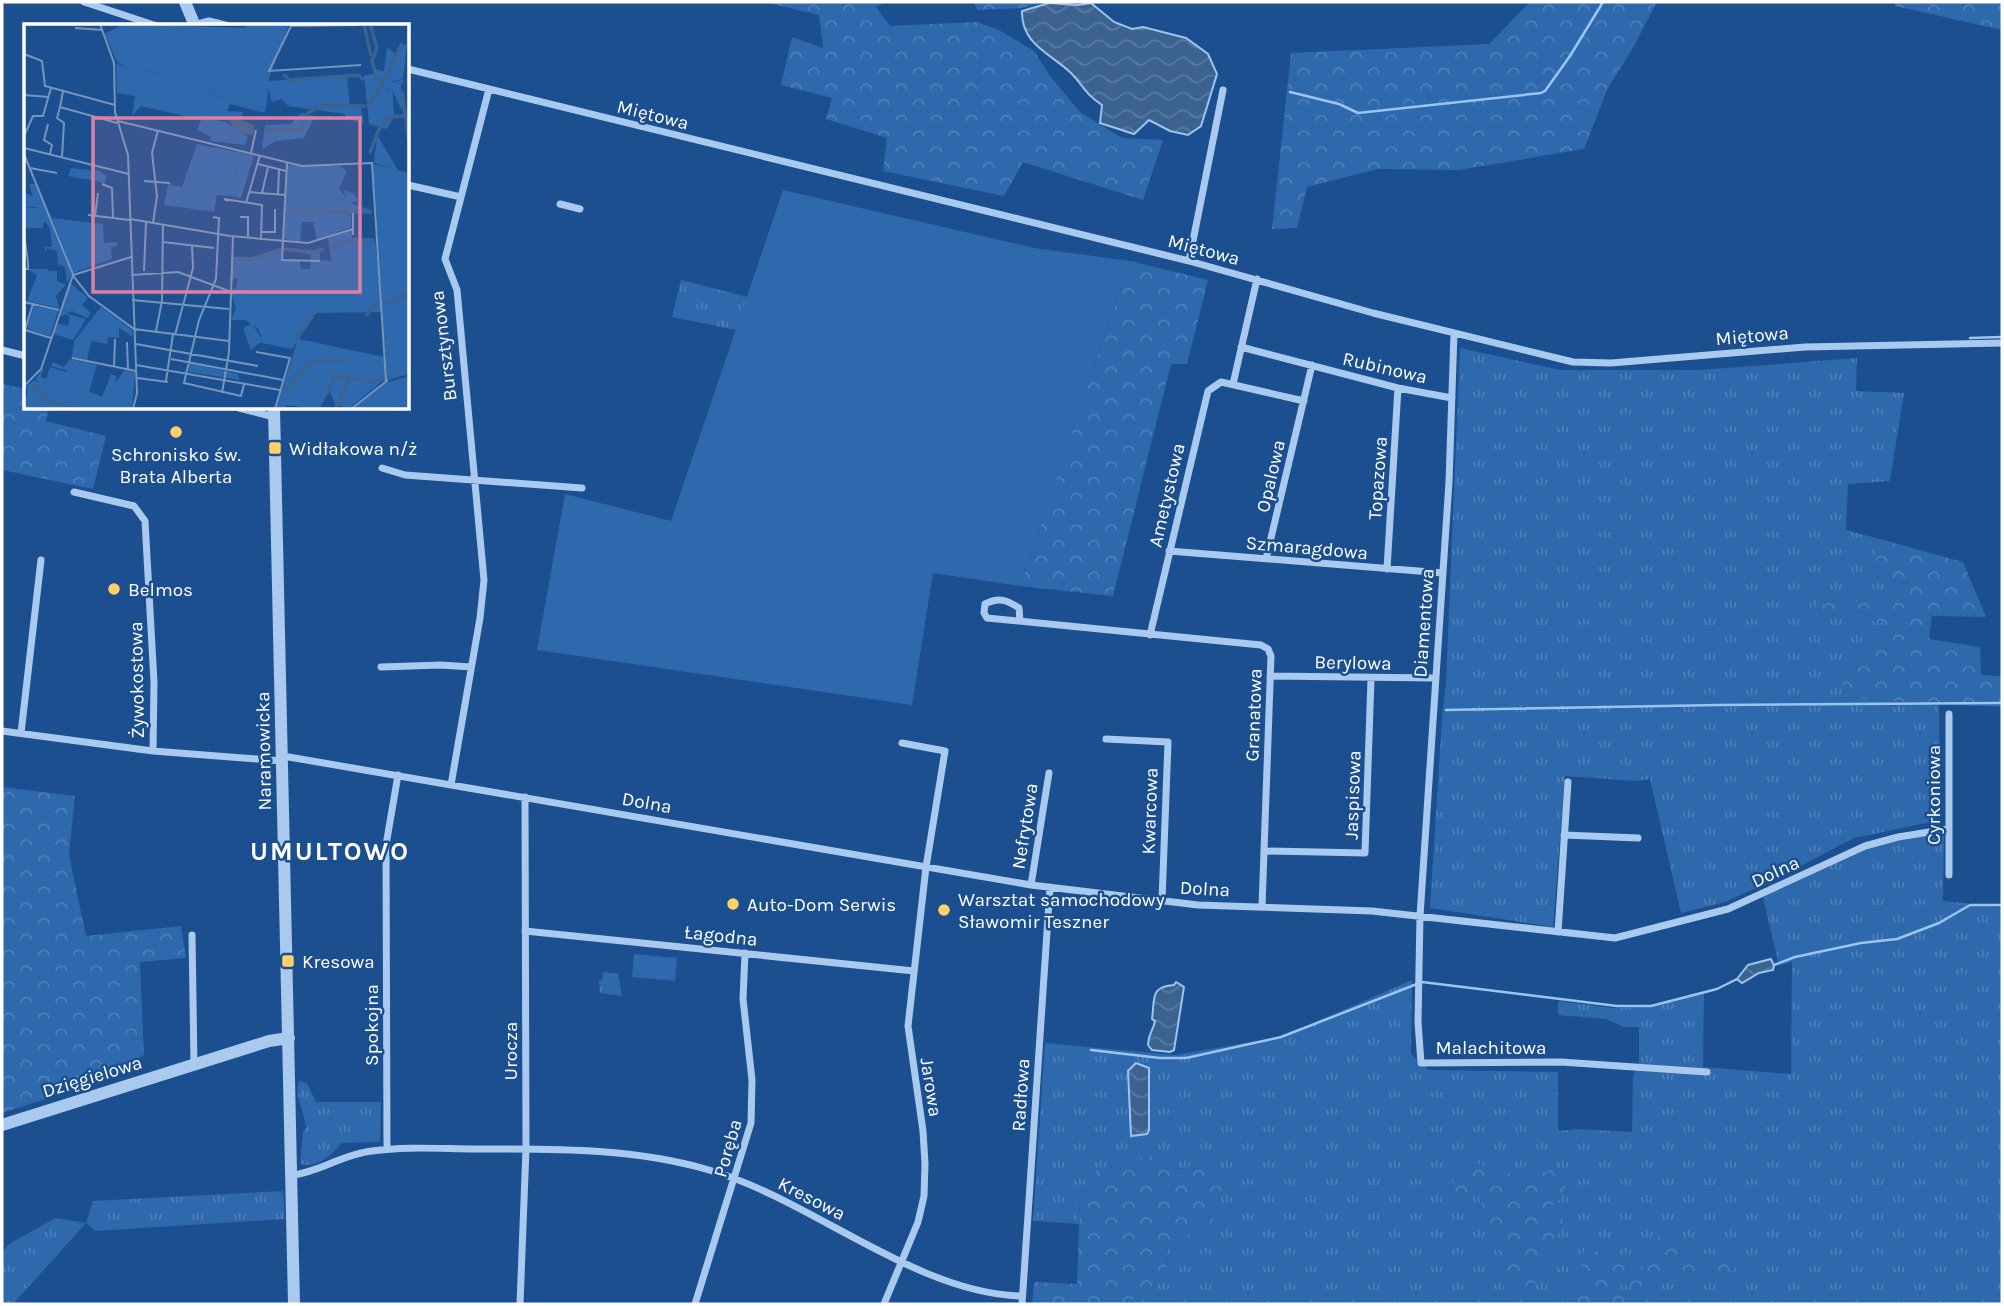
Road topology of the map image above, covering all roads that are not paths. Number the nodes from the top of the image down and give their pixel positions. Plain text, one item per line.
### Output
1 (84, 2) edge
2 (185, 2) edge
3 (151, 24) edge
4 (194, 24) edge
5 (198, 24) edge
6 (221, 24) edge
7 (410, 69) edge
8 (489, 89) junction
9 (1223, 90) dead end
10 (410, 185) edge
11 (461, 197) junction
12 (560, 204) dead end
13 (580, 209) dead end
14 (1189, 261) junction
15 (1257, 279) junction
16 (1454, 333) junction
17 (2002, 343) edge
18 (1241, 347) junction
19 (2, 349) edge
20 (24, 355) edge
21 (1312, 365) junction
22 (1233, 384) junction
23 (1398, 388) junction
24 (1452, 398) junction
25 (1304, 401) junction
26 (256, 410) edge
27 (274, 412) edge
28 (382, 468) dead end
29 (476, 479) junction
30 (582, 488) dead end
31 (74, 492) dead end
32 (1169, 551) junction
33 (1266, 559) junction
34 (41, 560) dead end
35 (1387, 569) junction
36 (1443, 573) junction
37 (1020, 621) junction
38 (1150, 635) junction
39 (381, 667) dead end
40 (471, 667) junction
41 (1270, 676) junction
42 (1435, 678) junction
43 (1371, 679) junction
44 (1949, 715) dead end
45 (2, 731) edge
46 (21, 733) junction
47 (1106, 739) dead end
48 (902, 743) dead end
49 (153, 751) junction
50 (283, 759) junction
51 (1049, 773) dead end
52 (398, 775) junction
53 (1568, 782) dead end
54 (451, 785) junction
55 (525, 797) junction
56 (1948, 829) junction
57 (1564, 835) junction
58 (1638, 838) dead end
59 (1264, 851) junction
60 (926, 867) junction
61 (1949, 876) dead end
62 (1031, 885) junction
63 (1050, 887) junction
64 (1162, 901) junction
65 (1262, 907) junction
66 (1420, 916) junction
67 (525, 931) junction
68 (1558, 932) junction
69 (192, 935) dead end
70 (746, 953) junction
71 (914, 971) junction
72 (289, 1038) junction
73 (194, 1064) junction
74 (1707, 1072) dead end
75 (2, 1125) edge
76 (387, 1149) junction
77 (526, 1149) junction
78 (292, 1175) junction
79 (735, 1178) junction
80 (902, 1261) junction
81 (1022, 1300) edge
82 (294, 1304) edge
83 (520, 1304) edge
84 (695, 1304) edge
85 (884, 1304) edge

1 - 3 street
2 - 4 street
5 - 6 street
7 - 8 street, Miętowa
8 - 11 street, Bursztynowa
8 - 14 street, Miętowa
9 - 14 street
10 - 11 street
11 - 29 street, Bursztynowa
12 - 13 street
14 - 15 street, Miętowa
15 - 16 street, Miętowa
15 - 18 street
16 - 17 street, Miętowa
16 - 24 street, Diamentowa
18 - 21 street, Rubinowa
18 - 22 street
19 - 20 street
21 - 23 street, Rubinowa
21 - 25 street
22 - 25 street
22 - 32 street, Ametystowa
23 - 24 street, Rubinowa
23 - 35 street, Topazowa
24 - 36 street, Diamentowa
25 - 33 street, Opalowa
26 - 27 street
27 - 50 street, Naramowicka
28 - 29 street
29 - 30 street
29 - 40 street, Bursztynowa
31 - 49 street, Żywokostowa
32 - 33 street, Szmaragdowa
32 - 38 street, Ametystowa
33 - 35 street, Szmaragdowa
34 - 46 street
35 - 36 street, Szmaragdowa
36 - 42 street, Diamentowa
37 - 37 street, Granatowa
37 - 38 street, Granatowa
38 - 41 street, Granatowa
39 - 40 street
40 - 54 street, Bursztynowa
41 - 43 street, Berylowa
41 - 59 street, Granatowa
42 - 43 street, Berylowa
42 - 66 street, Diamentowa
43 - 59 street, Jaspisowa
44 - 56 street, Cyrkoniowa
45 - 46 street, Dolna
46 - 49 street, Dolna
47 - 64 street, Kwarcowa
48 - 60 street, Jarowa
49 - 50 street, Dolna
50 - 52 street, Dolna
50 - 72 street, Naramowicka
51 - 62 street, Nefrytowa
52 - 54 street, Dolna
52 - 76 street, Spokojna
53 - 57 street
54 - 55 street, Dolna
55 - 60 street, Dolna
55 - 67 street, Urocza
56 - 61 street, Cyrkoniowa
56 - 68 street, Dolna
57 - 58 street
57 - 68 street
59 - 65 street, Granatowa
60 - 62 street, Dolna
60 - 71 street, Jarowa
62 - 63 street, Dolna
63 - 64 street, Dolna
63 - 81 street, Radłowa
64 - 65 street, Dolna
65 - 66 street, Dolna
66 - 68 street, Dolna
66 - 74 street, Malachitowa
67 - 70 street, Łagodna
67 - 77 street, Urocza
69 - 73 street
70 - 71 street, Łagodna
70 - 79 street, Poręba
71 - 80 street, Jarowa
72 - 73 street, Dzięgielowa
72 - 78 street, Naramowicka
73 - 75 street, Dzięgielowa
76 - 77 street, Kresowa
76 - 78 street, Kresowa
77 - 79 street, Kresowa
77 - 83 street, Urocza
78 - 82 street, Naramowicka
79 - 80 street, Kresowa
79 - 84 street, Poręba
80 - 81 street, Kresowa
80 - 85 street, Jarowa

